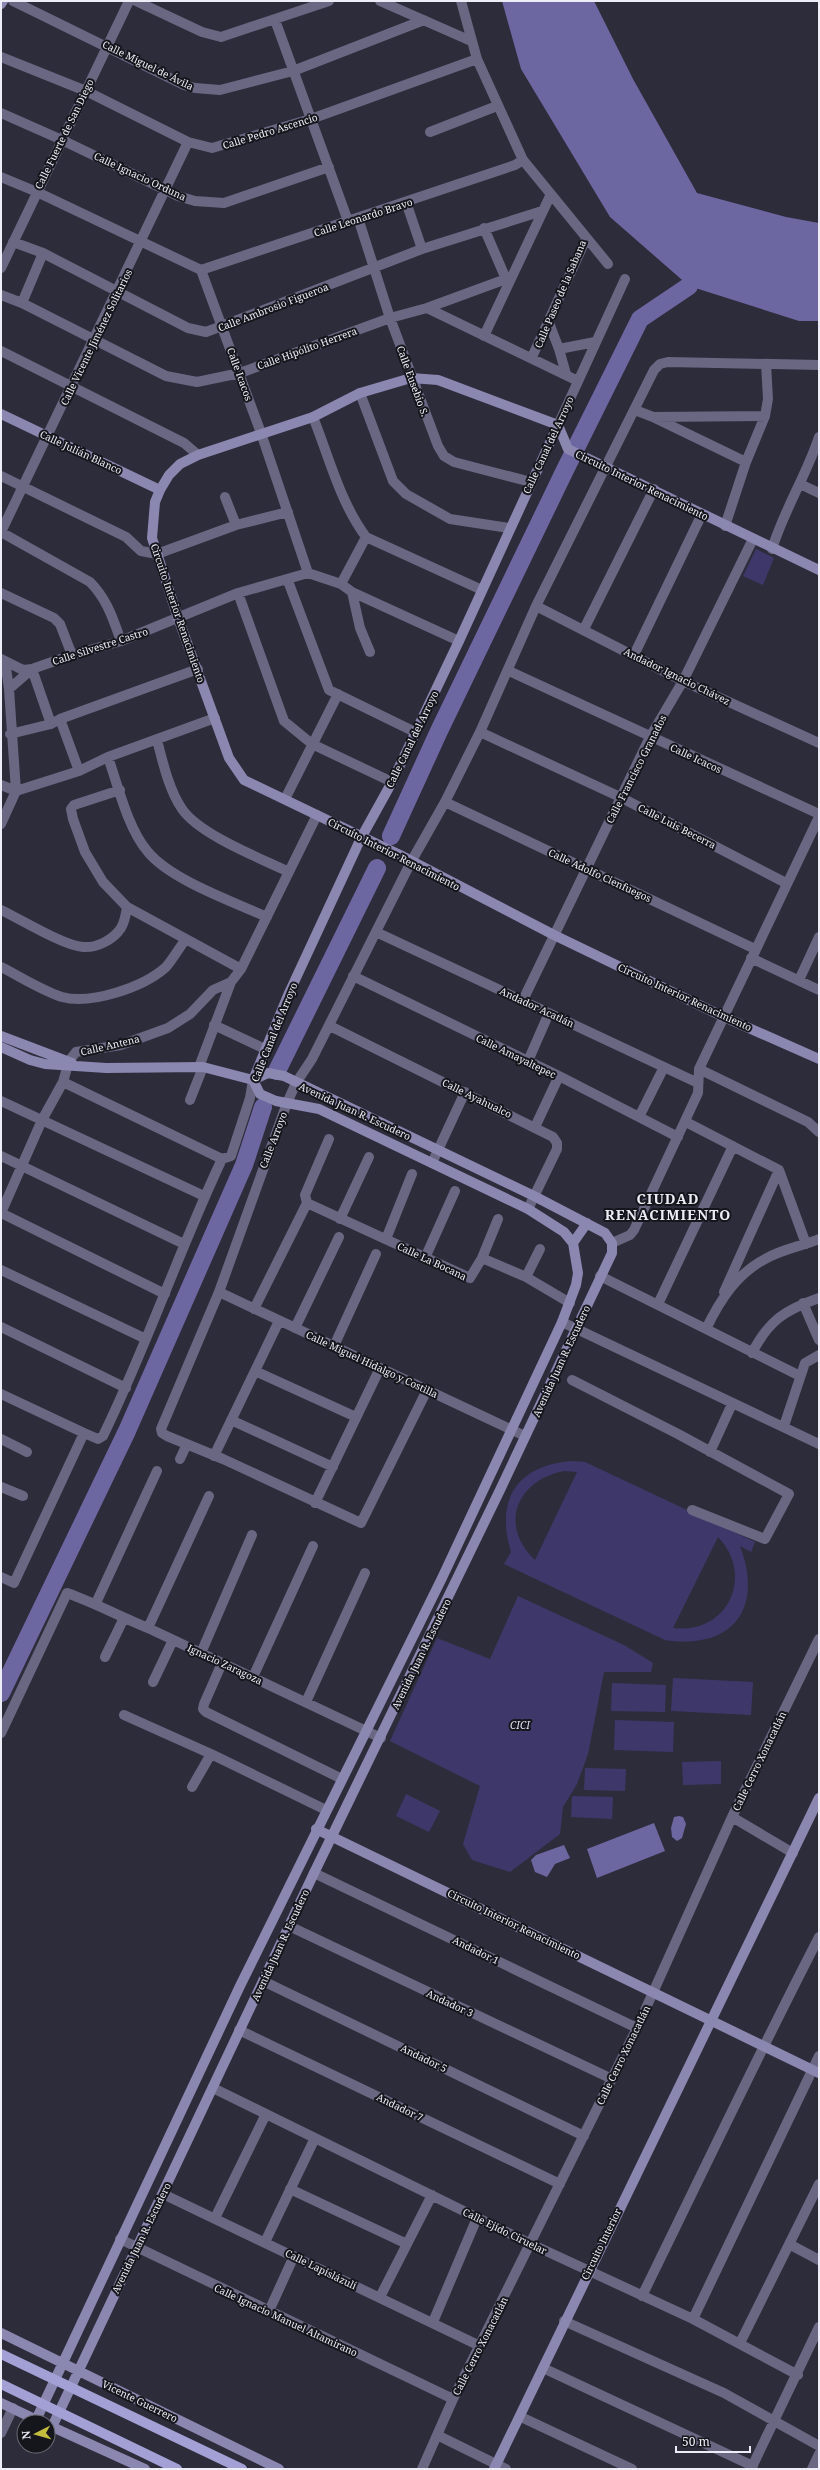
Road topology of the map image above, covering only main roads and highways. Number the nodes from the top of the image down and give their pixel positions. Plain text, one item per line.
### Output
1 (3, 1) edge
2 (1, 4) edge
3 (1, 414) edge
4 (558, 426) junction
5 (160, 490) junction
6 (819, 570) edge
7 (361, 838) junction
8 (1, 1036) edge
9 (1, 1047) edge
10 (819, 1059) edge
11 (68, 1064) junction
12 (254, 1080) junction
13 (557, 1207) junction
14 (549, 1223) junction
15 (587, 1223) junction
16 (573, 1243) junction
17 (487, 1482) junction
18 (500, 1490) junction
19 (442, 1578) junction
20 (454, 1585) junction
21 (819, 1798) edge
22 (316, 1830) junction
23 (333, 1837) junction
24 (285, 1893) junction
25 (301, 1900) junction
26 (711, 2020) junction
27 (816, 2071) edge
28 (1, 2333) edge
29 (1, 2354) edge
30 (62, 2362) junction
31 (78, 2370) junction
32 (54, 2380) junction
33 (1, 2384) edge
34 (71, 2387) junction
35 (1, 2403) edge
36 (43, 2404) junction
37 (59, 2412) junction
38 (25, 2414) edge
39 (41, 2414) edge
40 (56, 2417) edge
41 (56, 2429) edge
42 (495, 2466) edge
43 (144, 2469) edge
44 (177, 2469) edge
45 (242, 2469) edge
46 (279, 2469) edge

1 - 2 main road
3 - 5 main road, Calle Julián Blanco
4 - 5 main road, Circuito Interior Renacimiento
4 - 6 main road, Circuito Interior Renacimiento
4 - 7 main road, Calle Canal del Arroyo
5 - 7 main road, Circuito Interior Renacimiento
7 - 10 main road, Circuito Interior Renacimiento
7 - 12 main road, Calle Canal del Arroyo
8 - 11 main road
9 - 11 main road
11 - 12 main road
12 - 13 main road, Avenida Juan R. Escudero
12 - 14 main road, Avenida Juan R. Escudero
13 - 14 main road
13 - 15 main road, Avenida Juan R. Escudero
14 - 16 main road, Avenida Juan R. Escudero
15 - 16 main road
15 - 18 main road, Avenida Juan R. Escudero
16 - 17 main road, Avenida Juan R. Escudero
17 - 18 main road
17 - 19 main road, Avenida Juan R. Escudero
18 - 20 main road, Avenida Juan R. Escudero
19 - 20 main road
19 - 22 main road, Avenida Juan R. Escudero
20 - 23 main road, Avenida Juan R. Escudero
21 - 26 main road
22 - 23 main road, Circuito Interior Renacimiento
22 - 24 main road, Avenida Juan R. Escudero
23 - 25 main road, Avenida Juan R. Escudero
23 - 26 main road, Circuito Interior Renacimiento
24 - 25 main road
24 - 30 main road, Avenida Juan R. Escudero
25 - 31 main road, Avenida Juan R. Escudero
26 - 27 main road, Circuito Interior Renacimiento
26 - 42 main road, Circuito Interior
28 - 30 main road, Vicente Guerrero
29 - 32 main road
30 - 31 main road, Vicente Guerrero
30 - 32 main road, Avenida Juan R. Escudero
31 - 34 main road, Avenida Juan R. Escudero
31 - 46 main road, Vicente Guerrero
32 - 34 main road
32 - 36 main road, Avenida Juan R. Escudero
33 - 36 main road
34 - 37 main road, Avenida Juan R. Escudero
34 - 45 main road
35 - 38 main road
36 - 37 main road
36 - 39 main road, Avenida Juan R. Escudero
37 - 40 main road, Avenida Juan R. Escudero
37 - 44 main road
41 - 43 main road

